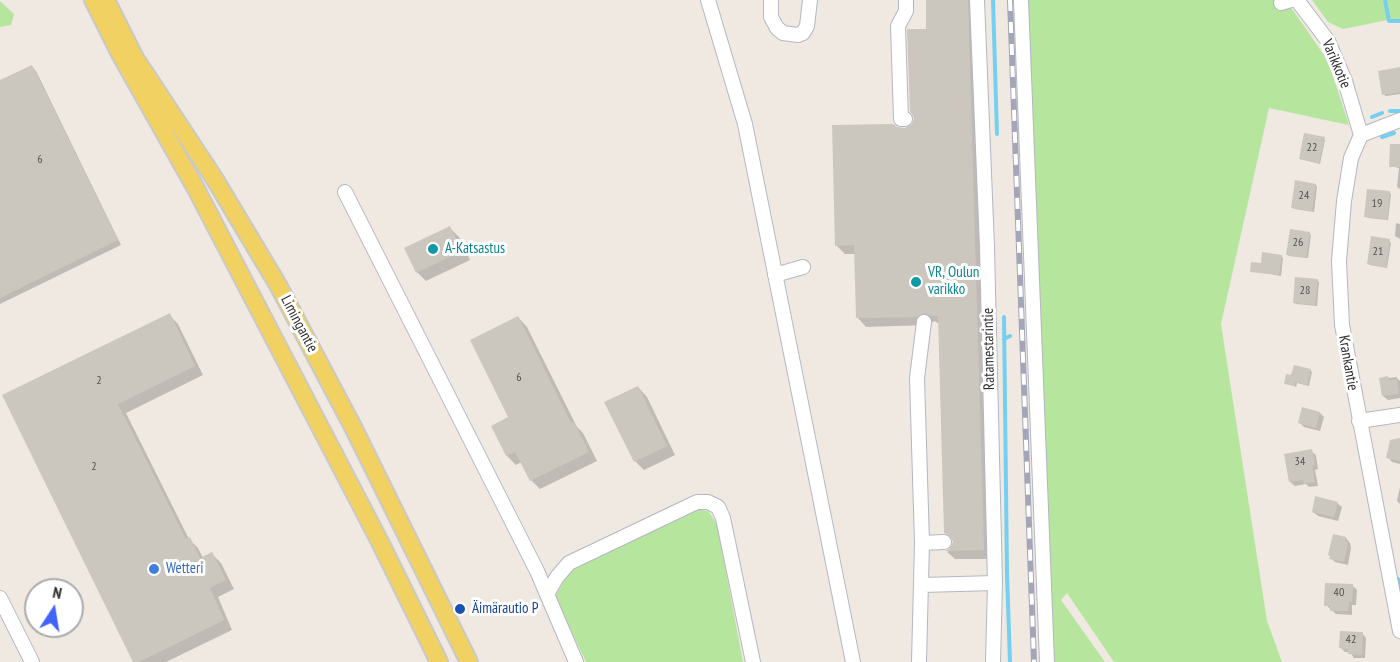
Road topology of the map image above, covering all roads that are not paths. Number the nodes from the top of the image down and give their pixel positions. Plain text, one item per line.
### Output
1 (93, 0) edge
2 (106, 0) edge
3 (708, 0) edge
4 (771, 0) edge
5 (810, 0) edge
6 (906, 0) edge
7 (977, 0) edge
8 (1021, 0) edge
9 (1297, 0) edge
10 (905, 119) dead end
11 (1400, 120) edge
12 (1361, 135) junction
13 (345, 192) dead end
14 (803, 267) dead end
15 (775, 275) junction
16 (924, 322) dead end
17 (1400, 416) edge
18 (1359, 421) junction
19 (922, 543) junction
20 (944, 543) dead end
21 (995, 583) junction
22 (922, 585) junction
23 (547, 594) junction
24 (0, 598) edge
25 (1400, 631) edge
26 (32, 662) edge
27 (439, 662) edge
28 (469, 662) edge
29 (576, 662) edge
30 (753, 662) edge
31 (853, 662) edge
32 (919, 662) edge
33 (993, 662) edge
34 (1047, 662) edge

1 - 27 main road, Limingantie
2 - 28 main road, Limingantie
3 - 15 street
4 - 5 street
6 - 10 street
7 - 21 street, Ratamestarintie
8 - 34 street
9 - 12 street, Varikkotie
11 - 12 street
12 - 18 street, Krankantie
13 - 23 street
14 - 15 street
15 - 31 street
16 - 19 street
17 - 18 street
18 - 25 street, Krankantie
19 - 20 street
19 - 22 street
21 - 22 street
21 - 33 street, Ratamestarintie
22 - 32 street
23 - 29 street
23 - 30 street
24 - 26 street

